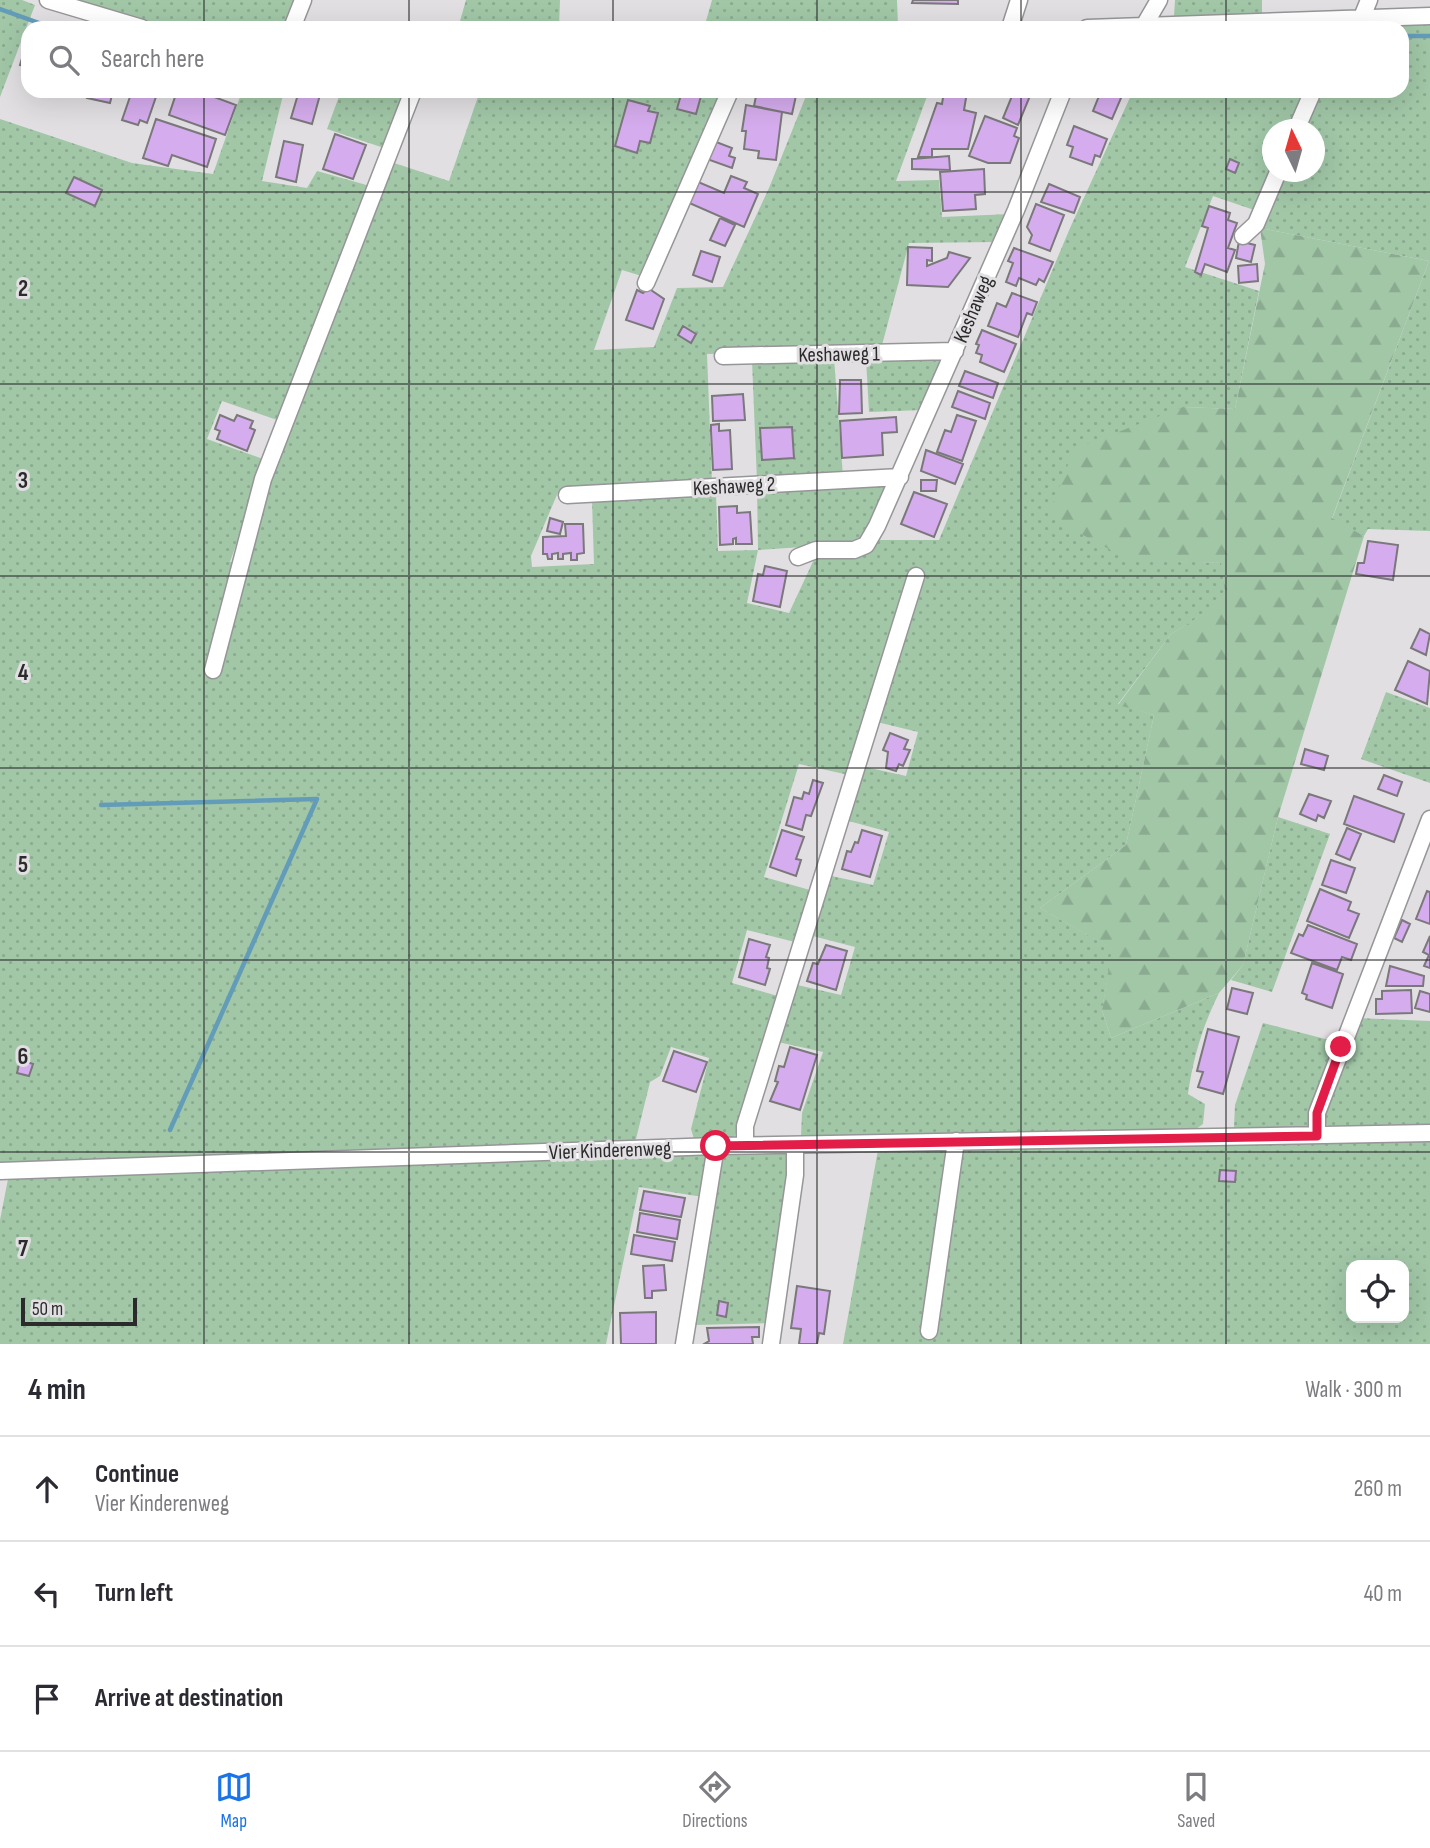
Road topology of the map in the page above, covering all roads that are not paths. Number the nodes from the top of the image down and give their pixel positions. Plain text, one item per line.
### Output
1 (48, 0) edge
2 (303, 0) edge
3 (1019, 0) edge
4 (1158, 0) edge
5 (1368, 0) edge
6 (1430, 16) edge
7 (1362, 17) junction
8 (118, 21) edge
9 (295, 21) edge
10 (1012, 21) edge
11 (1147, 21) edge
12 (1347, 21) edge
13 (410, 98) edge
14 (727, 98) edge
15 (1060, 98) edge
16 (1310, 98) edge
17 (1301, 119) edge
18 (1274, 182) edge
19 (1243, 236) dead end
20 (646, 283) dead end
21 (955, 351) junction
22 (723, 356) dead end
23 (900, 477) junction
24 (567, 495) dead end
25 (799, 557) dead end
26 (916, 576) dead end
27 (213, 670) dead end
28 (1430, 819) edge
29 (1430, 1133) edge
30 (1317, 1136) junction
31 (956, 1142) junction
32 (794, 1144) junction
33 (716, 1146) junction
34 (745, 1146) junction
35 (0, 1171) edge
36 (929, 1331) dead end
37 (684, 1344) edge
38 (771, 1344) edge

1 - 8 street
2 - 9 street
3 - 10 street
4 - 11 street
5 - 7 street
6 - 7 street
7 - 12 street
13 - 27 street
14 - 20 street
15 - 21 street, Keshaweg
16 - 17 street
18 - 19 street
21 - 22 street, Keshaweg 1
21 - 23 street, Keshaweg
23 - 24 street, Keshaweg 2
23 - 25 street, Keshaweg
26 - 34 street
28 - 30 street
29 - 30 street, Vier Kinderenweg
30 - 31 street, Vier Kinderenweg
31 - 32 street, Vier Kinderenweg
31 - 36 street
32 - 34 street, Vier Kinderenweg
32 - 38 street
33 - 34 street, Vier Kinderenweg
33 - 35 street, Vier Kinderenweg
33 - 37 street

